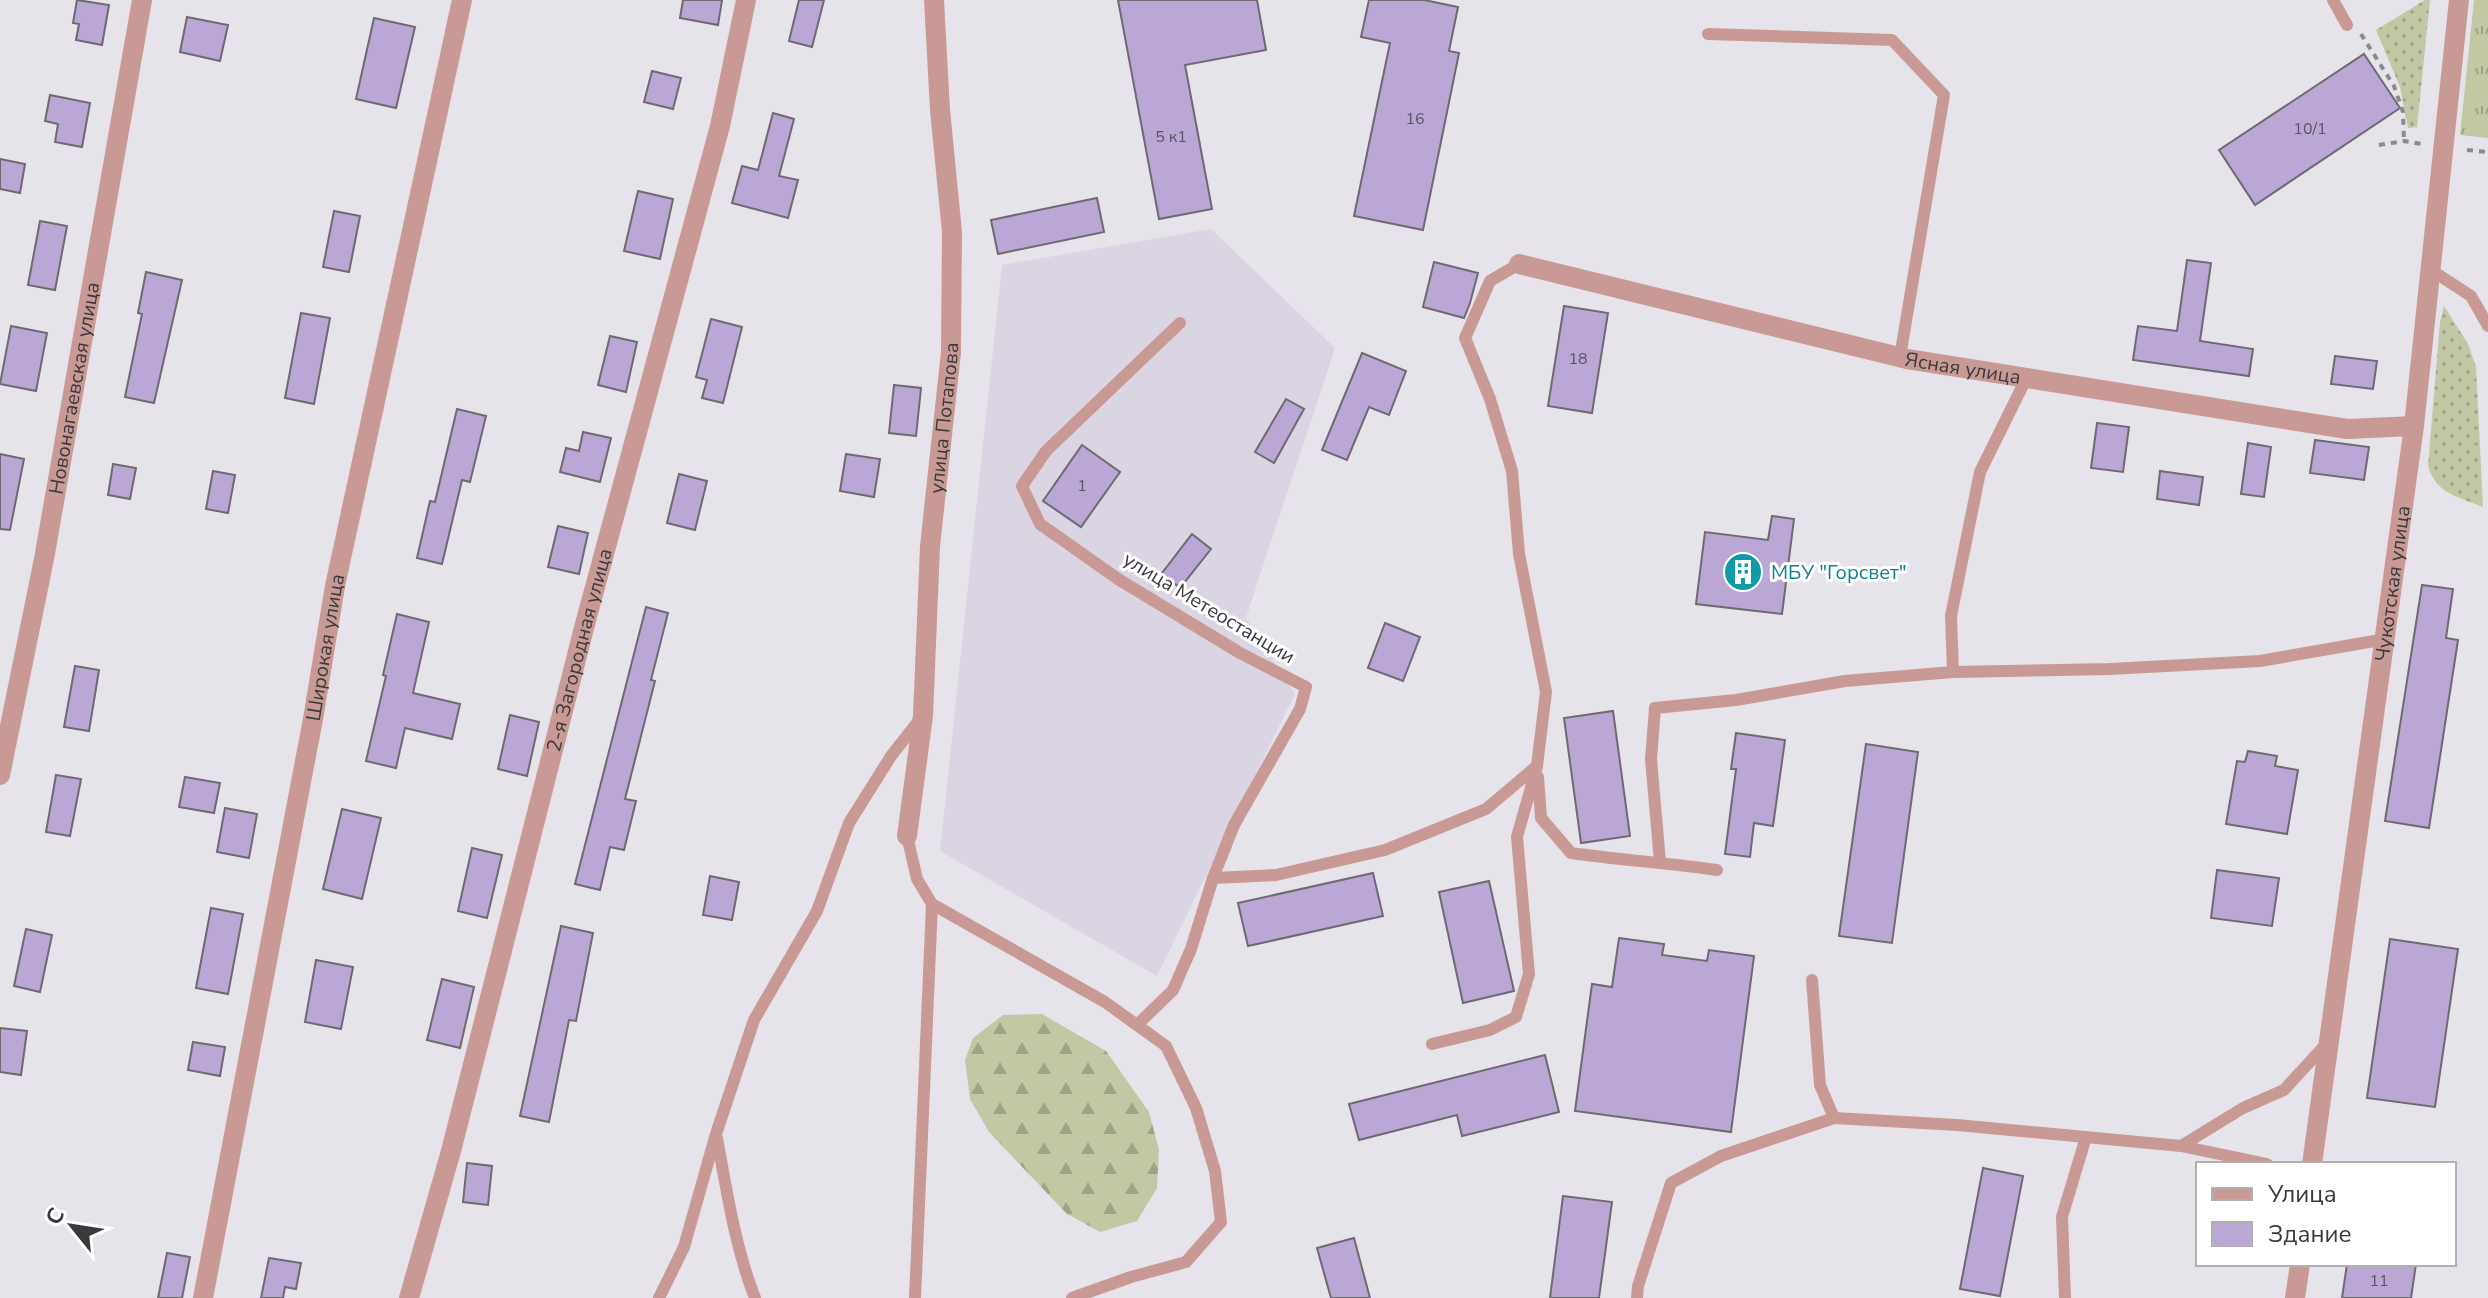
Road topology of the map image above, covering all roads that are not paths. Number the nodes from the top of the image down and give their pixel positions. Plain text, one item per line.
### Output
1 (142, 0) edge
2 (462, 0) edge
3 (746, 0) edge
4 (934, 0) edge
5 (2333, 0) edge
6 (2459, 0) edge
7 (2347, 25) dead end
8 (1708, 34) dead end
9 (1519, 264) joint
10 (2431, 270) junction
11 (1180, 323) dead end
12 (2488, 326) edge
13 (1900, 357) junction
14 (2026, 379) junction
15 (2414, 426) junction
16 (2386, 639) junction
17 (1953, 672) junction
18 (923, 716) junction
19 (1537, 766) junction
20 (0, 775) edge
21 (907, 836) joint
22 (1660, 862) junction
23 (1717, 870) dead end
24 (1213, 878) junction
25 (932, 904) junction
26 (1812, 980) dead end
27 (1137, 1025) junction
28 (2329, 1041) junction
29 (1432, 1044) dead end
30 (1834, 1118) junction
31 (716, 1134) junction
32 (2086, 1137) junction
33 (2181, 1146) junction
34 (2257, 1162) edge
35 (2312, 1162) edge
36 (2300, 1266) edge
37 (203, 1298) edge
38 (409, 1298) edge
39 (659, 1298) edge
40 (755, 1298) edge
41 (915, 1298) edge
42 (1072, 1298) edge
43 (1637, 1298) edge
44 (2065, 1298) edge
45 (2295, 1298) edge

1 - 20 street, Новонагаевская улица
2 - 37 street, Широкая улица
3 - 38 street, 2-я Загородная улица
4 - 18 street, улица Потапова
5 - 7 lane
6 - 10 street, Чукотская улица
8 - 13 lane
9 - 13 street, Ясная улица
9 - 19 lane
10 - 12 lane
10 - 15 street, Чукотская улица
11 - 24 lane, улица Метеостанции
13 - 14 street, Ясная улица
14 - 15 street, Ясная улица
14 - 17 lane
15 - 16 street, Чукотская улица
16 - 17 lane
16 - 28 street, Чукотская улица
17 - 22 lane
18 - 21 street, улица Потапова
18 - 31 lane
19 - 22 lane
19 - 24 lane
19 - 29 lane
21 - 25 lane
22 - 23 lane
24 - 27 lane, улица Метеостанции
25 - 27 lane
25 - 41 lane
26 - 30 lane
27 - 42 lane
28 - 33 lane
28 - 35 street, Чукотская улица
30 - 32 lane
30 - 43 lane
31 - 39 lane
31 - 40 lane
32 - 33 lane
32 - 44 lane
33 - 34 lane
36 - 45 street

